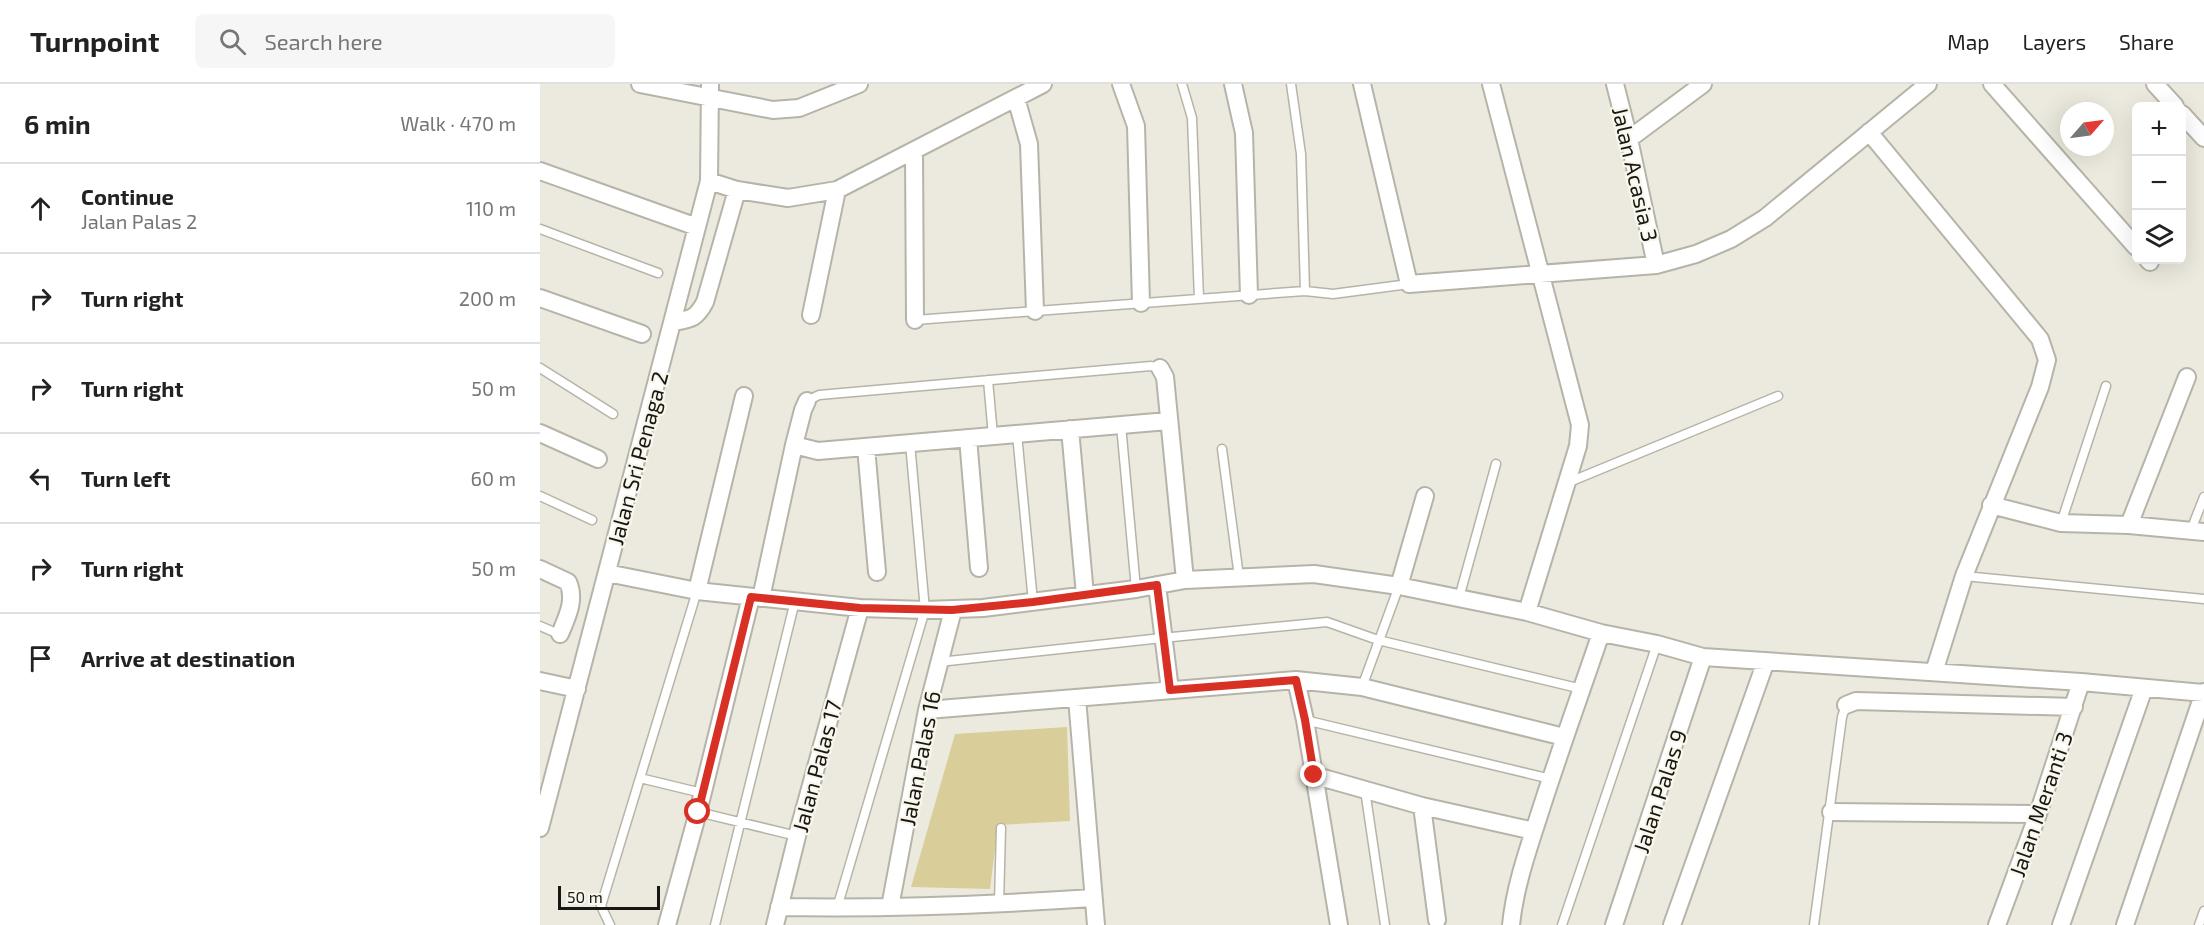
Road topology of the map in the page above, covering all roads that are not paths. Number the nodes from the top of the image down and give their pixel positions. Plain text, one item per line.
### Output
1 (640, 84) edge
2 (859, 84) edge
3 (1043, 84) edge
4 (1121, 84) edge
5 (1182, 84) edge
6 (1233, 84) edge
7 (1291, 84) edge
8 (1362, 84) edge
9 (1491, 84) edge
10 (1615, 84) edge
11 (1703, 84) edge
12 (1928, 84) edge
13 (1992, 84) edge
14 (2155, 84) edge
15 (710, 91) edge
16 (1016, 98) junction
17 (2171, 102) edge
18 (2186, 119) edge
19 (1869, 132) junction
20 (2204, 138) edge
21 (1629, 139) junction
22 (914, 151) junction
23 (540, 171) edge
24 (709, 181) junction
25 (737, 189) junction
26 (837, 190) junction
27 (697, 227) junction
28 (540, 229) edge
29 (2132, 242) edge
30 (1656, 265) junction
31 (658, 273) dead end
32 (1540, 274) junction
33 (1409, 284) junction
34 (1305, 291) junction
35 (1249, 296) junction
36 (540, 298) edge
37 (1199, 299) junction
38 (1141, 303) junction
39 (1035, 311) junction
40 (812, 315) dead end
41 (915, 320) joint
42 (673, 322) junction
43 (642, 334) dead end
44 (540, 368) edge
45 (1160, 368) joint
46 (2187, 377) dead end
47 (988, 380) junction
48 (2106, 386) dead end
49 (744, 396) dead end
50 (1778, 396) dead end
51 (807, 401) joint
52 (614, 414) dead end
53 (1168, 421) junction
54 (1121, 425) junction
55 (1070, 429) junction
56 (540, 433) edge
57 (1017, 434) junction
58 (993, 436) junction
59 (968, 438) junction
60 (910, 443) junction
61 (794, 445) junction
62 (866, 447) junction
63 (1222, 449) dead end
64 (598, 459) dead end
65 (1496, 464) dead end
66 (1566, 483) junction
67 (540, 495) edge
68 (1425, 496) dead end
69 (2204, 497) edge
70 (1991, 505) junction
71 (592, 520) dead end
72 (2061, 523) junction
73 (2129, 525) junction
74 (2198, 531) edge
75 (979, 568) dead end
76 (540, 569) edge
77 (877, 572) dead end
78 (607, 573) junction
79 (1964, 576) junction
80 (1239, 577) junction
81 (1185, 580) junction
82 (1157, 585) junction
83 (1399, 586) junction
84 (1136, 589) junction
85 (697, 591) junction
86 (1085, 594) junction
87 (756, 597) junction
88 (1459, 598) junction
89 (2204, 599) edge
90 (795, 600) junction
91 (1033, 602) junction
92 (860, 608) junction
93 (925, 610) junction
94 (952, 610) junction
95 (1527, 612) junction
96 (540, 626) edge
97 (1601, 633) junction
98 (563, 636) joint
99 (1162, 638) junction
100 (1378, 640) junction
101 (1657, 644) junction
102 (1703, 657) junction
103 (1766, 661) junction
104 (939, 662) junction
105 (1935, 672) junction
106 (1296, 680) junction
107 (540, 681) edge
108 (2081, 682) junction
109 (1362, 687) junction
110 (2144, 688) junction
111 (577, 689) junction
112 (1582, 689) junction
113 (1170, 690) junction
114 (2204, 693) edge
115 (1077, 698) junction
116 (1846, 705) joint
117 (2074, 707) junction
118 (927, 710) junction
119 (2200, 718) edge
120 (1305, 720) junction
121 (1564, 737) junction
122 (1314, 775) junction
123 (640, 778) junction
124 (1551, 779) junction
125 (1365, 790) junction
126 (702, 793) junction
127 (1422, 806) junction
128 (698, 812) junction
129 (1831, 812) junction
130 (2038, 814) junction
131 (742, 822) junction
132 (540, 828) edge
133 (1001, 828) dead end
134 (1534, 831) junction
135 (797, 836) junction
136 (1092, 898) junction
137 (999, 904) junction
138 (779, 907) junction
139 (890, 907) junction
140 (837, 908) junction
141 (2204, 910) edge
142 (1437, 920) dead end
143 (610, 925) edge
144 (667, 925) edge
145 (715, 925) edge
146 (775, 925) edge
147 (1096, 925) edge
148 (1339, 925) edge
149 (1385, 925) edge
150 (1511, 925) edge
151 (1562, 925) edge
152 (1614, 925) edge
153 (1672, 925) edge
154 (1814, 925) edge
155 (1997, 925) edge
156 (2061, 925) edge
157 (2125, 925) edge
158 (2199, 925) edge

1 - 15 street
2 - 15 street
3 - 16 street
4 - 38 street
5 - 37 lane
6 - 35 street
7 - 34 lane
8 - 33 street
9 - 32 street
10 - 21 street, Jalan Acasia 3
11 - 21 street
12 - 19 street
13 - 29 street
14 - 17 street
15 - 24 street, Jalan Sri Penaga 2
16 - 22 street
16 - 39 street
18 - 20 street
19 - 30 street
19 - 70 street
21 - 30 street, Jalan Acasia 3
22 - 26 street
22 - 41 street
23 - 27 street
24 - 25 street
24 - 27 street, Jalan Sri Penaga 2
25 - 26 street
25 - 42 street
26 - 40 street
27 - 42 street, Jalan Sri Penaga 2
28 - 31 lane
30 - 32 street
32 - 33 street
32 - 66 street
33 - 34 lane
34 - 35 lane
35 - 37 lane
36 - 43 street
37 - 38 lane
38 - 39 lane
39 - 41 lane
42 - 78 street, Jalan Sri Penaga 2
44 - 52 lane
45 - 47 lane
45 - 53 street
46 - 73 street
47 - 51 lane
47 - 58 lane
48 - 72 lane
49 - 85 street
50 - 66 lane
51 - 61 street
53 - 54 street
53 - 81 street
54 - 55 street
54 - 84 lane
55 - 57 street
55 - 86 street
56 - 64 street
57 - 58 street
57 - 91 lane
58 - 59 street
59 - 60 street
59 - 75 street
60 - 62 street
60 - 93 lane
61 - 62 street
61 - 87 street
62 - 77 street
63 - 80 lane
65 - 88 lane
66 - 95 street
67 - 71 lane
68 - 83 street
69 - 74 lane
70 - 72 street
70 - 79 street
72 - 73 street
73 - 74 street
76 - 98 street
78 - 85 street
78 - 111 street, Jalan Sri Penaga 2
79 - 89 lane
79 - 105 street
80 - 81 street
80 - 83 street
81 - 82 street
82 - 84 street
82 - 99 street
83 - 88 street
83 - 100 lane
84 - 86 street
85 - 87 street
85 - 123 lane
86 - 91 street
87 - 90 street
87 - 126 street
88 - 95 street
90 - 92 street
90 - 131 lane
91 - 94 street
92 - 93 street
92 - 135 street, Jalan Palas 17
93 - 94 street
93 - 140 lane
94 - 104 street, Jalan Palas 16
95 - 97 street
96 - 98 lane
97 - 101 street
97 - 112 street
99 - 100 lane
99 - 104 lane
99 - 113 street
100 - 109 lane
100 - 112 lane
101 - 102 street
101 - 151 lane
102 - 103 street
102 - 152 street, Jalan Palas 9
103 - 105 street
103 - 153 street
104 - 118 street, Jalan Palas 16
105 - 108 street
106 - 109 street
106 - 113 street
106 - 120 street
107 - 111 street
108 - 110 street
108 - 117 street, Jalan Meranti 3
109 - 121 street
110 - 114 street
110 - 156 street
111 - 132 street, Jalan Sri Penaga 2
112 - 121 street
113 - 115 street
114 - 119 street
115 - 118 street
115 - 136 street
116 - 117 street
116 - 129 lane
117 - 130 street, Jalan Meranti 3
118 - 139 street, Jalan Palas 16
119 - 157 street
120 - 122 street
120 - 124 lane
121 - 124 street
122 - 125 street
122 - 148 street
123 - 126 lane
123 - 143 lane
124 - 134 street
125 - 127 street
125 - 149 lane
126 - 128 street
127 - 134 street
127 - 142 street
128 - 131 lane
128 - 144 street
129 - 130 street
129 - 154 lane
130 - 155 street, Jalan Meranti 3
131 - 135 lane
131 - 145 lane
133 - 137 lane
134 - 150 street
135 - 138 street, Jalan Palas 17
136 - 137 street
136 - 147 street
137 - 139 street
138 - 140 street
138 - 146 street, Jalan Palas 17
139 - 140 street
141 - 158 lane

